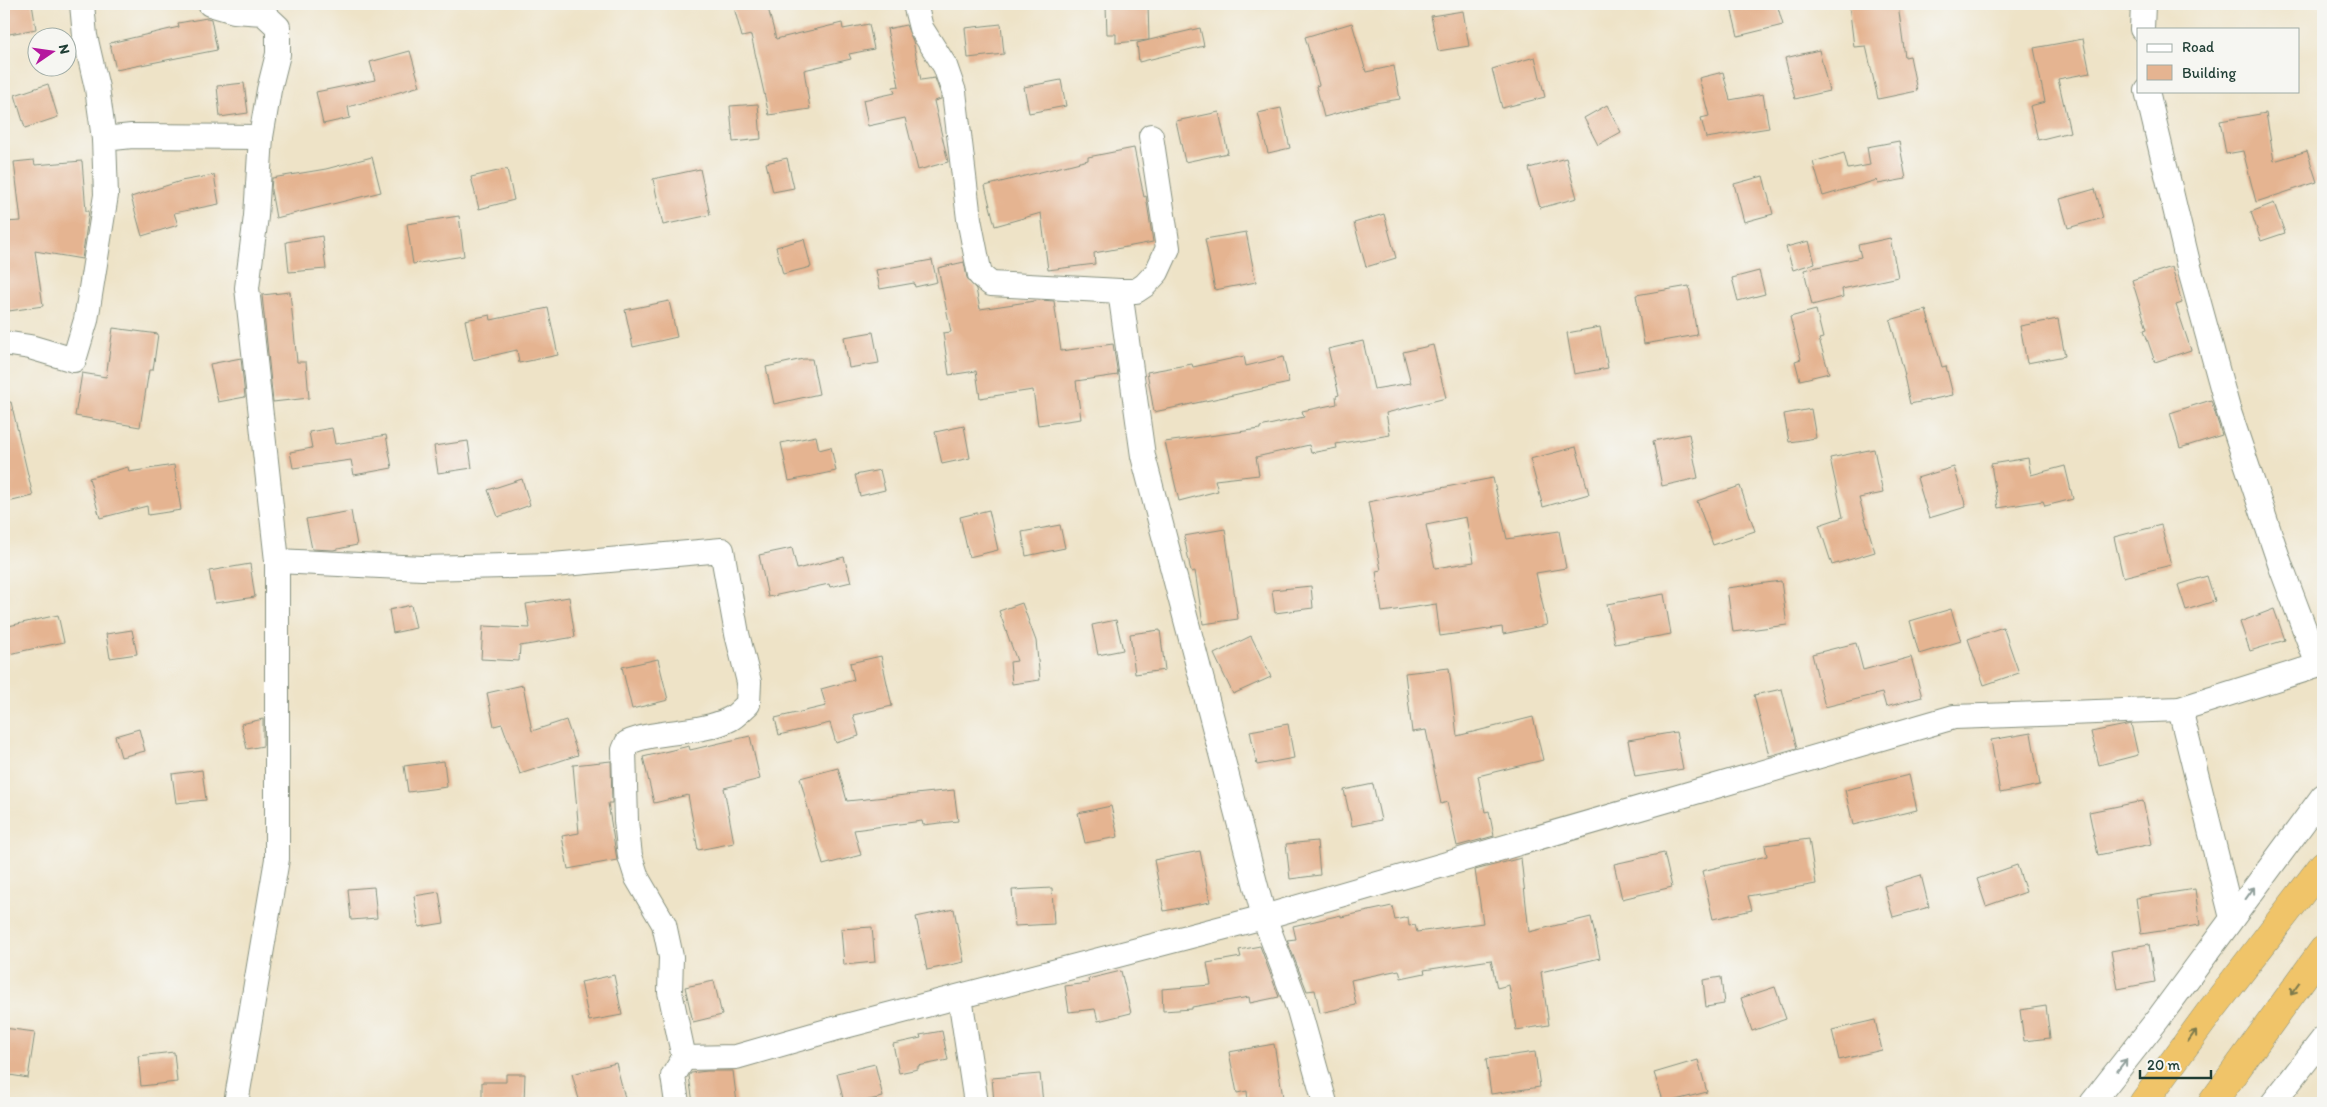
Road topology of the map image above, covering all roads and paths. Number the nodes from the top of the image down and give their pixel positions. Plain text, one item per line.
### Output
1 (82, 4) edge
2 (210, 4) edge
3 (915, 4) edge
4 (2143, 4) edge
5 (2142, 28) edge
6 (2147, 92) edge
7 (1151, 136) dead end
8 (261, 137) junction
9 (104, 139) junction
10 (1120, 291) junction
11 (4, 343) edge
12 (277, 561) junction
13 (2320, 664) edge
14 (2180, 709) junction
15 (2323, 796) edge
16 (2323, 865) edge
17 (1264, 917) junction
18 (2232, 918) junction
19 (2323, 950) edge
20 (960, 997) junction
21 (2323, 1039) edge
22 (684, 1058) junction
23 (236, 1103) edge
24 (677, 1103) edge
25 (976, 1103) edge
26 (1325, 1103) edge
27 (2092, 1103) edge
28 (2143, 1103) edge
29 (2212, 1103) edge
30 (2273, 1103) edge

1 - 9 street
2 - 8 street
3 - 10 street
4 - 5 street
6 - 13 street
7 - 10 street
8 - 9 street
8 - 12 street
9 - 11 street
10 - 17 street
12 - 22 street
12 - 23 street
13 - 14 street
14 - 17 street
14 - 18 street
18 -> 15 street
28 -> 16 highway
17 - 20 street
17 - 26 street
27 -> 18 street
19 -> 29 highway
20 - 22 street
20 - 25 street
21 - 30 street
22 - 24 street

